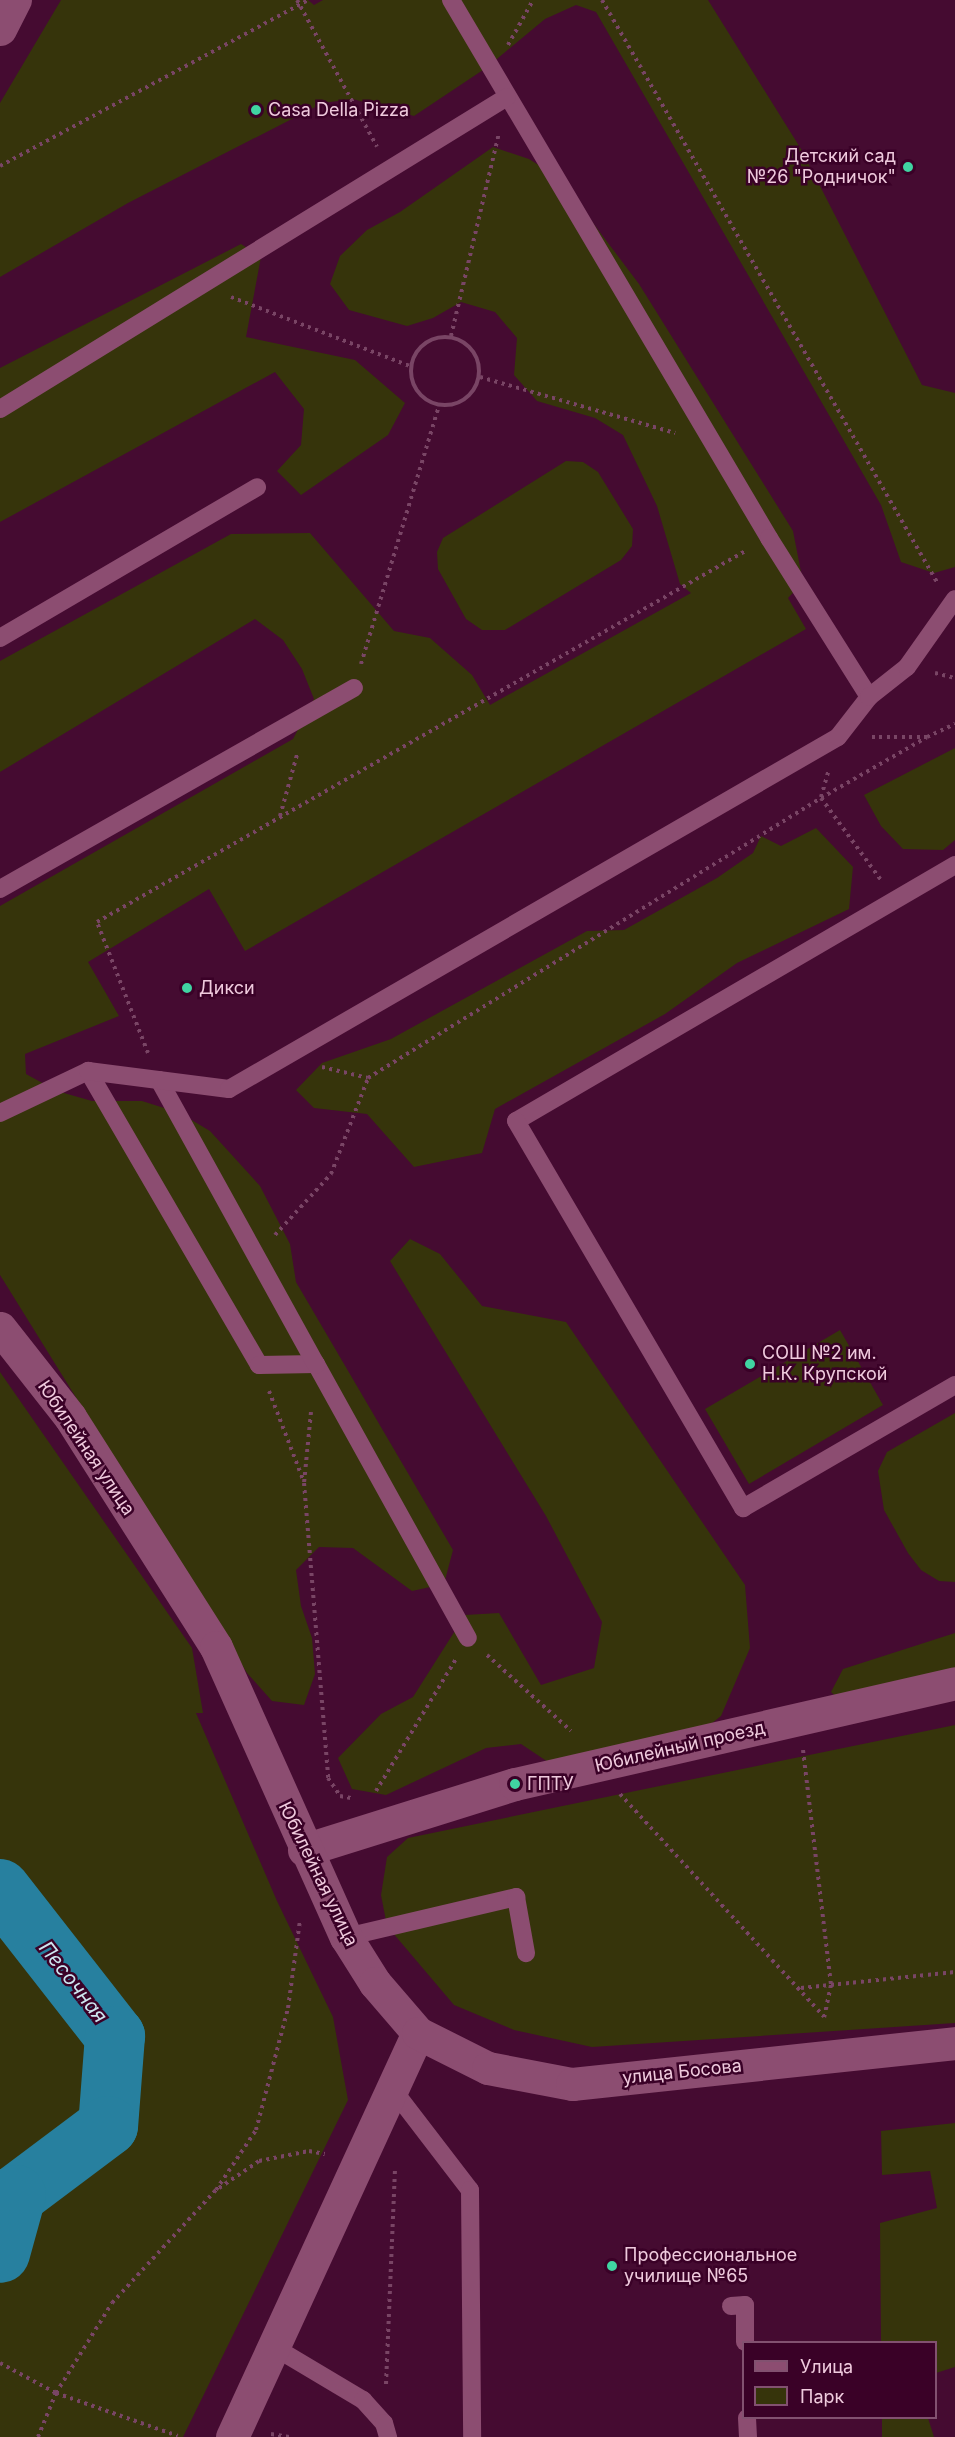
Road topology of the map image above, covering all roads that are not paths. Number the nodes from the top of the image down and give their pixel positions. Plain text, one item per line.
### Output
1 (15, 0) edge
2 (451, 0) edge
3 (0, 29) edge
4 (507, 97) junction
5 (0, 409) edge
6 (258, 487) dead end
7 (952, 601) edge
8 (0, 638) edge
9 (354, 688) road end
10 (869, 697) junction
11 (955, 865) edge
12 (0, 889) edge
13 (88, 1071) junction
14 (159, 1080) junction
15 (0, 1113) edge
16 (0, 1328) edge
17 (316, 1364) junction
18 (955, 1385) edge
19 (468, 1638) road end
20 (955, 1683) edge
21 (304, 1850) junction
22 (346, 1937) junction
23 (526, 1953) dead end
24 (418, 2033) junction
25 (955, 2043) edge
26 (394, 2091) junction
27 (731, 2306) dead end
28 (746, 2341) edge
29 (274, 2347) junction
30 (747, 2419) edge
31 (386, 2430) edge
32 (232, 2437) edge
33 (472, 2437) edge
34 (748, 2437) edge

1 - 3 street
2 - 4 lane
4 - 5 lane
4 - 10 lane
6 - 8 lane
7 - 10 lane
9 - 12 lane
10 - 14 lane
11 - 18 lane
13 - 14 lane
13 - 15 lane
13 - 17 lane
14 - 17 lane
16 - 21 street, Юбилейная улица
17 - 19 lane
20 - 21 street, Юбилейный проезд
21 - 22 street, Юбилейная улица
22 - 23 lane
22 - 24 street, Юбилейная улица
24 - 25 street, улица Босова
24 - 26 street
26 - 29 street
26 - 33 lane
27 - 28 lane
29 - 31 lane
29 - 32 street
30 - 34 lane

